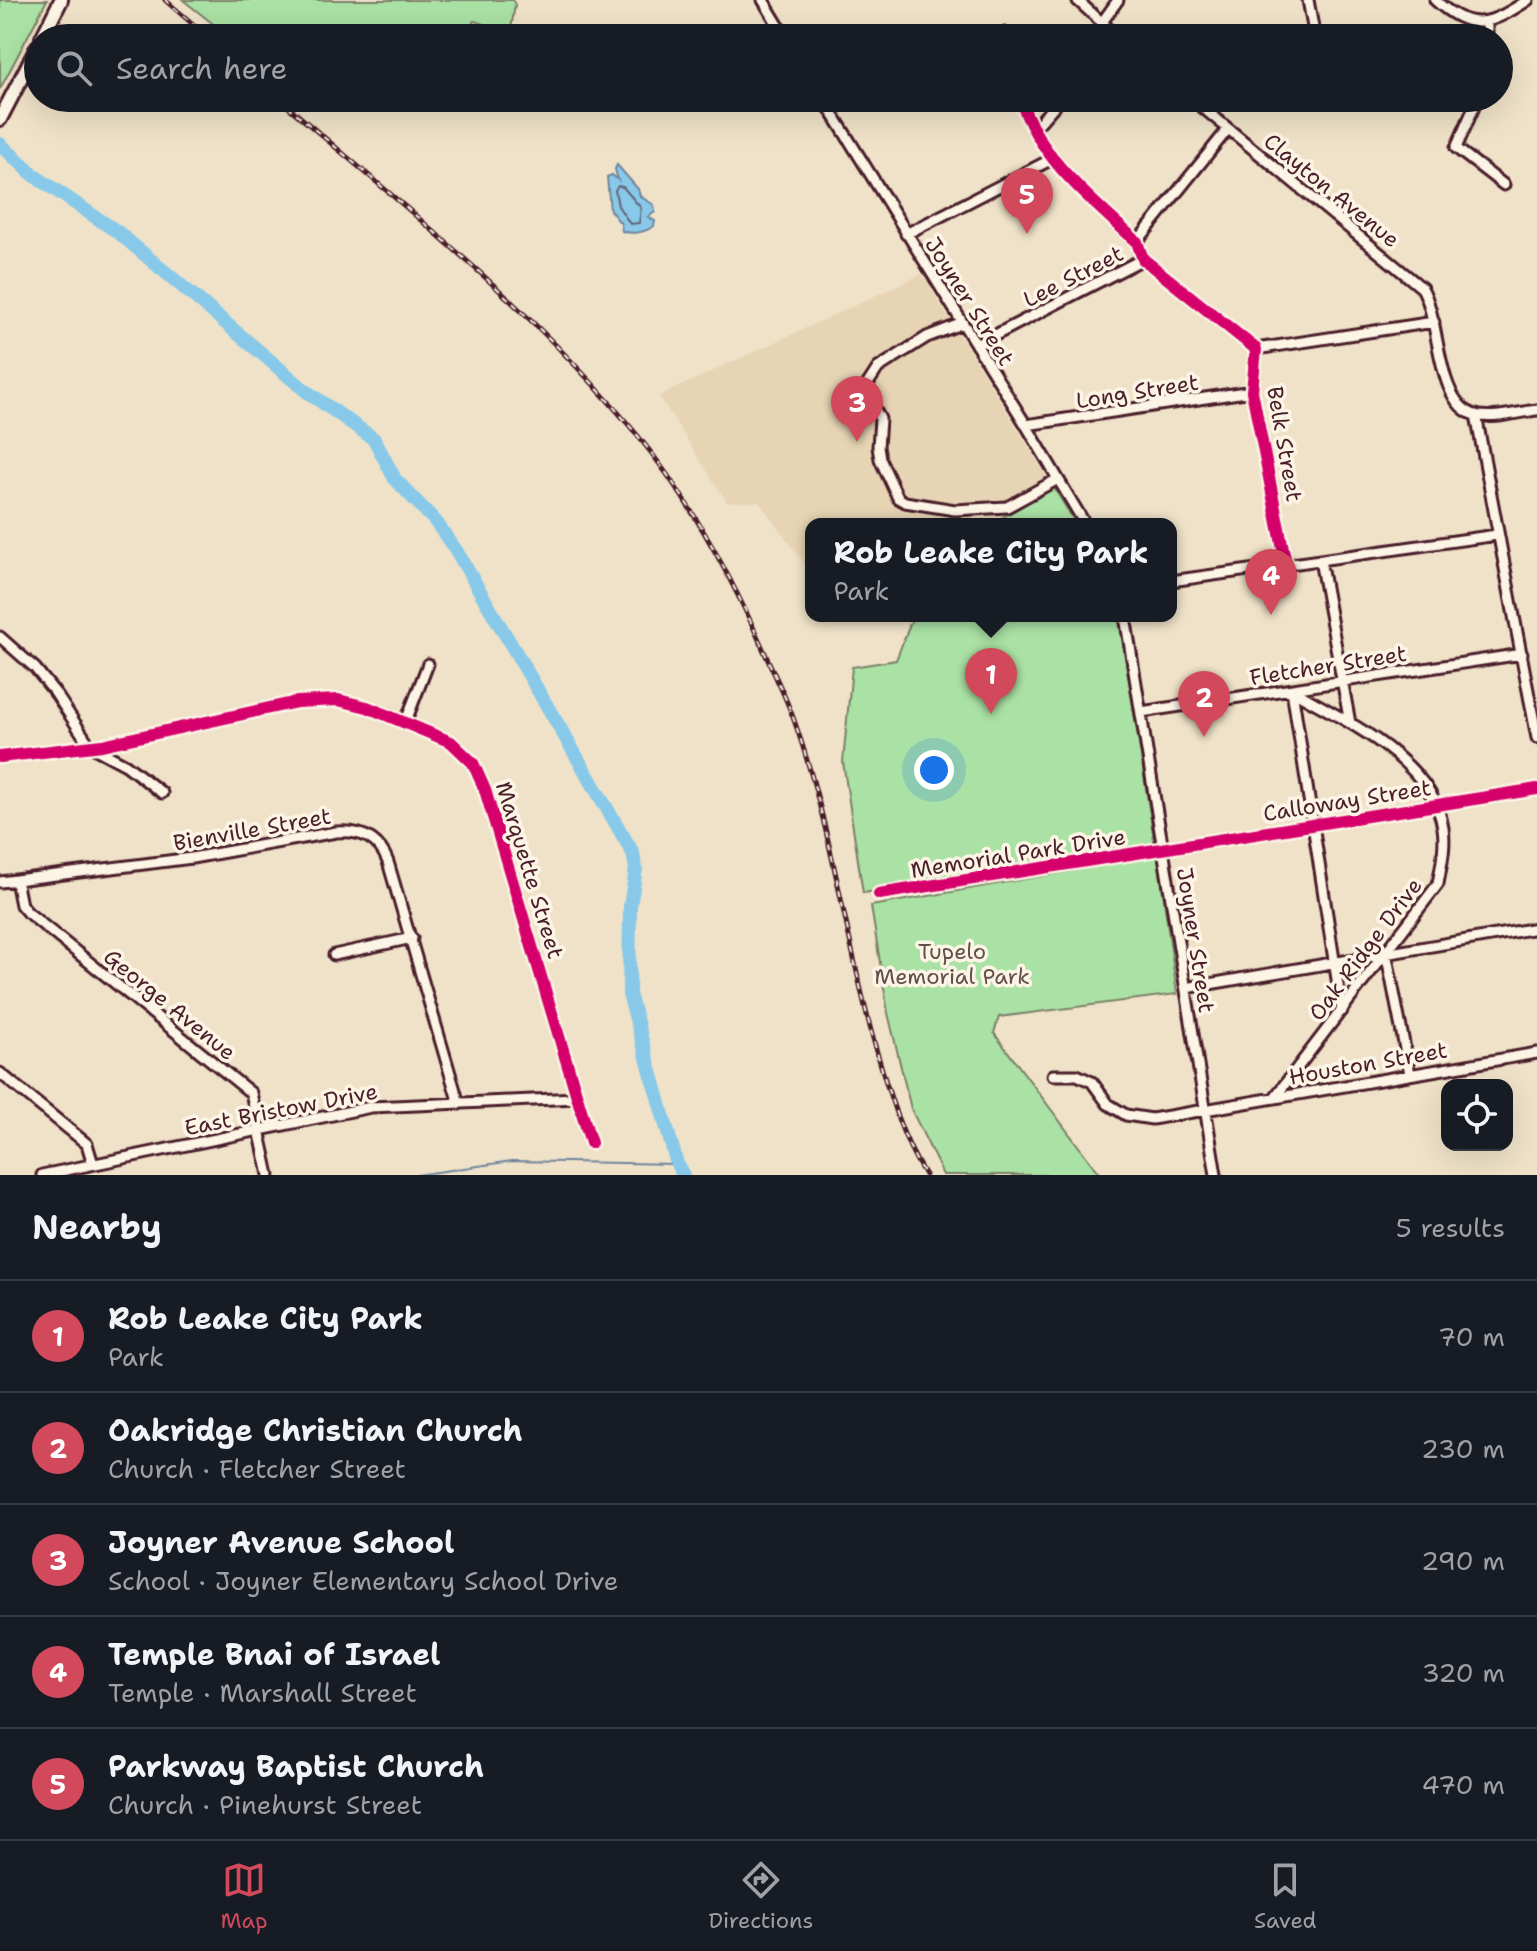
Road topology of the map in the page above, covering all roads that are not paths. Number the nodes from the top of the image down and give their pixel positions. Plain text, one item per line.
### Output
1 (61, 0) edge
2 (763, 0) edge
3 (1077, 0) edge
4 (1118, 0) edge
5 (1308, 0) edge
6 (1435, 0) edge
7 (1528, 0) edge
8 (1103, 21) junction
9 (1487, 22) joint
10 (49, 24) edge
11 (778, 24) edge
12 (1105, 24) edge
13 (1312, 24) edge
14 (24, 73) edge
15 (832, 112) edge
16 (1026, 112) edge
17 (1049, 112) edge
18 (1208, 112) edge
19 (1472, 112) edge
20 (0, 119) edge
21 (1228, 129) junction
22 (1033, 130) junction
23 (1052, 159) junction
24 (1504, 185) dead end
25 (906, 234) junction
26 (1137, 242) junction
27 (1143, 259) junction
28 (1434, 322) junction
29 (963, 323) junction
30 (976, 345) junction
31 (1256, 349) junction
32 (1252, 391) junction
33 (1537, 410) edge
34 (1476, 415) junction
35 (1026, 425) junction
36 (1058, 479) junction
37 (1081, 518) edge
38 (1497, 535) junction
39 (1320, 560) junction
40 (1286, 564) junction
41 (1177, 580) edge
42 (1126, 622) edge
43 (0, 637) edge
44 (1522, 654) junction
45 (428, 664) dead end
46 (1341, 681) junction
47 (1292, 690) junction
48 (1141, 712) junction
49 (406, 721) junction
50 (1350, 723) junction
51 (1537, 738) edge
52 (90, 746) junction
53 (0, 757) edge
54 (1537, 789) edge
55 (162, 793) dead end
56 (1437, 805) junction
57 (1313, 826) junction
58 (1164, 851) junction
59 (16, 880) junction
60 (0, 882) edge
61 (879, 894) dead end
62 (1537, 928) edge
63 (412, 938) junction
64 (1386, 952) junction
65 (334, 955) dead end
66 (1334, 962) junction
67 (1186, 988) junction
68 (1342, 1011) junction
69 (1537, 1053) edge
70 (0, 1073) edge
71 (1410, 1074) junction
72 (1053, 1075) dead end
73 (1275, 1097) junction
74 (577, 1098) junction
75 (459, 1104) junction
76 (1205, 1108) junction
77 (260, 1130) junction
78 (591, 1143) dead end
79 (93, 1164) junction
80 (42, 1175) edge
81 (269, 1175) edge
82 (1216, 1175) edge

1 - 10 street
2 - 11 street
3 - 8 street
4 - 8 street
5 - 13 street
6 - 9 street
7 - 9 street
8 - 12 street
14 - 20 street
15 - 25 street, Joyner Street
16 - 22 street
17 - 22 street
18 - 21 street, Clayton Avenue
19 - 24 street
21 - 26 street
21 - 28 street, Clayton Avenue
22 - 23 street
23 - 25 street
23 - 26 street
25 - 29 street, Joyner Street
26 - 27 street
27 - 30 street, Lee Street
27 - 31 street
28 - 31 street
28 - 34 street, Clayton Avenue
29 - 30 street, Joyner Street
29 - 36 street
30 - 35 street, Joyner Street
31 - 32 street, Belk Street
32 - 35 street, Long Street
32 - 40 street, Belk Street
33 - 34 street
34 - 38 street
35 - 36 street, Joyner Street
36 - 37 street, Joyner Street
38 - 39 street
38 - 44 street
39 - 40 street
39 - 46 street
40 - 41 street
42 - 48 street, Joyner Street
43 - 52 street
44 - 46 street, Fletcher Street
44 - 51 street
45 - 49 street
46 - 47 street, Fletcher Street
46 - 50 street
47 - 48 street, Fletcher Street
47 - 50 street, Oak Ridge Drive
47 - 57 street
48 - 58 street, Joyner Street
49 - 52 street, Marquette Street
49 - 74 street, Marquette Street
50 - 56 street, Oak Ridge Drive
52 - 53 street, Marquette Street
52 - 55 street
54 - 56 street, Calloway Street
56 - 57 street, Calloway Street
56 - 64 street, Oak Ridge Drive
57 - 58 street, Calloway Street
57 - 66 street
58 - 61 street, Memorial Park Drive
58 - 67 street, Joyner Street
59 - 60 street, Bienville Street
59 - 63 street, Bienville Street
59 - 77 street, George Avenue
62 - 64 street
63 - 65 street
63 - 75 street, Bienville Street
64 - 66 street
64 - 68 street, Oak Ridge Drive
64 - 71 street
66 - 67 street
66 - 68 street
67 - 76 street, Joyner Street
68 - 73 street, Oak Ridge Drive
69 - 71 street, Houston Street
70 - 79 street
71 - 73 street, Houston Street
72 - 76 street, Houston Street
73 - 76 street, Houston Street
74 - 75 street, East Bristow Drive
74 - 78 street, Marquette Street
75 - 77 street, East Bristow Drive
76 - 82 street, Joyner Street
77 - 79 street, East Bristow Drive
77 - 81 street, George Avenue
79 - 80 street, East Bristow Drive

